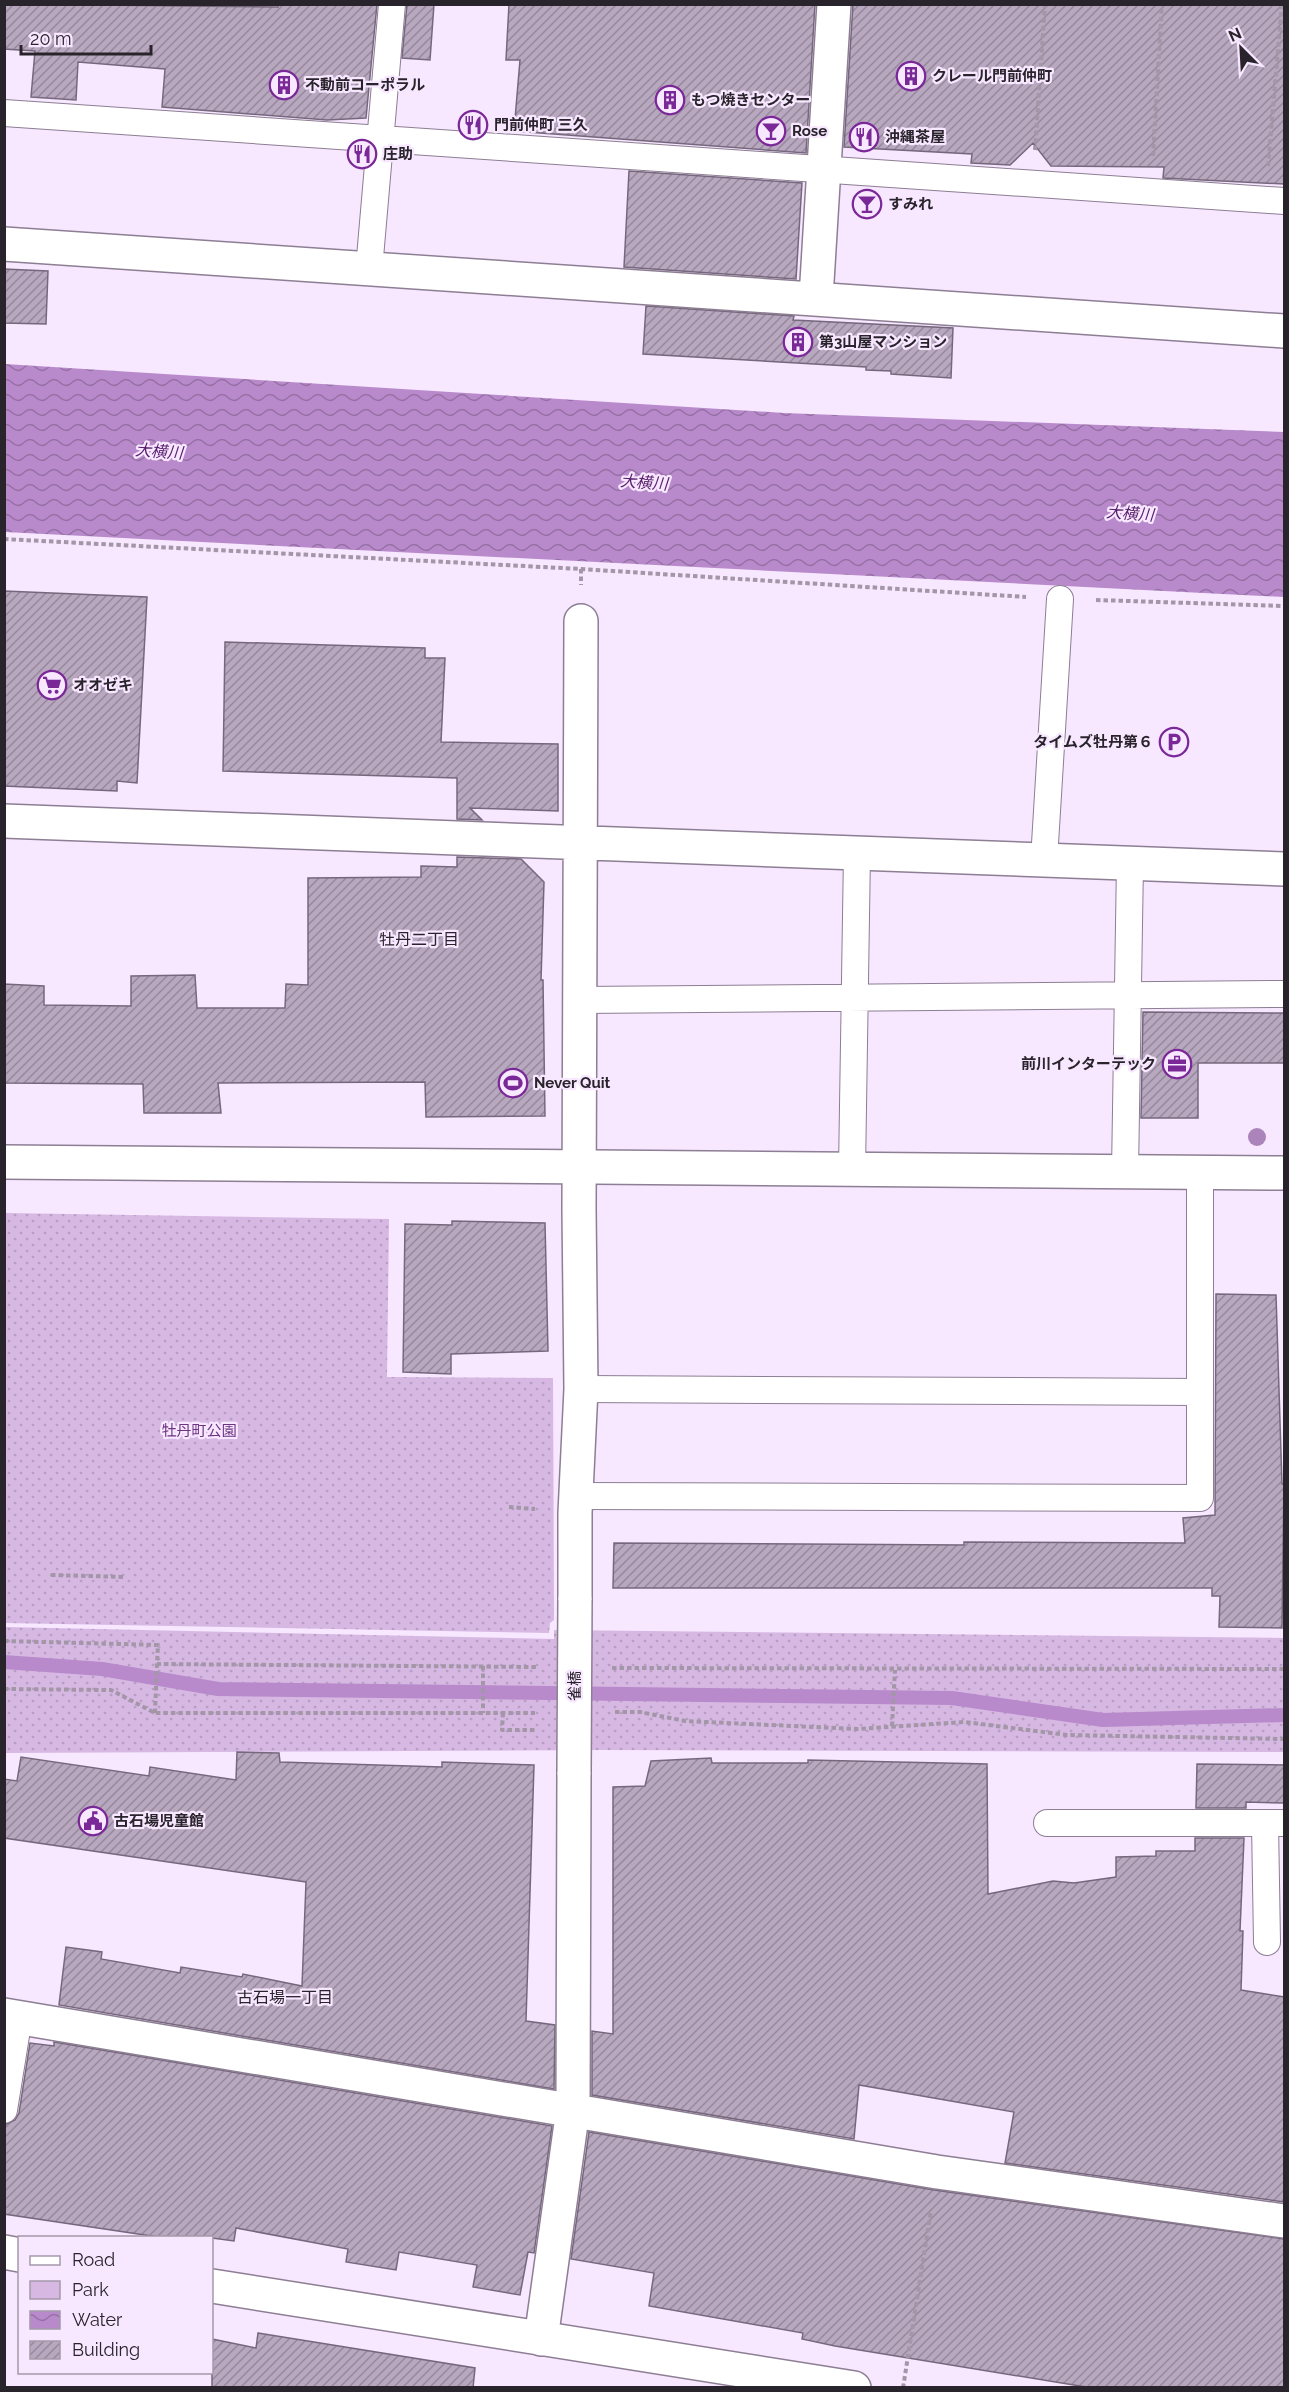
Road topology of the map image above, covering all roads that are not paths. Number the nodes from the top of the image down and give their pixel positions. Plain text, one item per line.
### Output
1 (392, 4) edge
2 (834, 4) edge
3 (4, 113) edge
4 (380, 139) junction
5 (824, 169) junction
6 (1275, 201) edge
7 (4, 244) edge
8 (369, 269) junction
9 (816, 298) junction
10 (1284, 331) edge
11 (1060, 599) road end
12 (581, 621) dead end
13 (4, 821) edge
14 (580, 843) junction
15 (856, 853) junction
16 (1044, 860) junction
17 (1130, 863) junction
18 (1284, 869) edge
19 (1284, 994) edge
20 (1128, 995) junction
21 (855, 998) junction
22 (580, 1000) junction
23 (4, 1162) edge
24 (579, 1167) junction
25 (852, 1170) junction
26 (1125, 1172) junction
27 (1200, 1173) junction
28 (1284, 1173) edge
29 (581, 1389) junction
30 (1199, 1392) junction
31 (576, 1496) junction
32 (1047, 1823) dead end
33 (1275, 1823) edge
34 (1267, 1942) dead end
35 (12, 2016) edge
36 (573, 2109) junction
37 (4, 2110) edge
38 (1284, 2221) edge
39 (213, 2286) edge
40 (541, 2339) junction
41 (682, 2375) edge
42 (855, 2388) edge

1 - 4 lane
2 - 5 street
3 - 4 lane
4 - 5 lane
4 - 8 lane
5 - 6 lane
5 - 9 street
7 - 8 street
8 - 9 street
9 - 10 street
11 - 16 lane
12 - 14 street, 雀橋
13 - 14 street
14 - 15 street
14 - 22 street, 雀橋
15 - 16 street
15 - 21 lane
16 - 17 street
17 - 18 street
17 - 20 lane
19 - 20 lane
20 - 21 lane
20 - 26 lane
21 - 22 lane
21 - 25 lane
22 - 24 street, 雀橋
23 - 24 street
24 - 25 street
24 - 29 street, 雀橋
25 - 26 street
26 - 27 street
27 - 28 street
27 - 30 lane
29 - 30 lane
29 - 31 street, 雀橋
30 - 31 lane
31 - 36 street, 雀橋, bridge
32 - 33 lane
33 - 34 lane
35 - 36 street
35 - 37 lane
36 - 38 street
36 - 40 street, 雀橋
39 - 40 street
40 - 41 street
41 - 42 street

